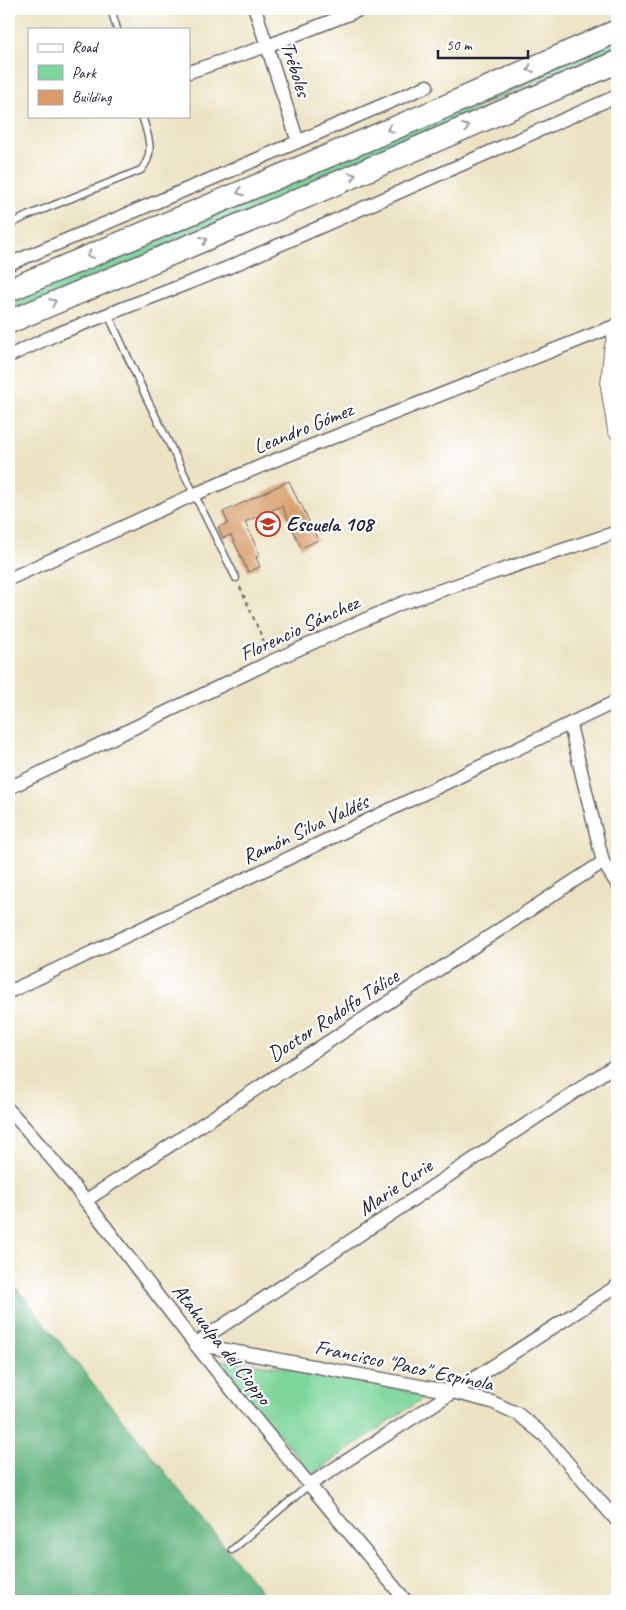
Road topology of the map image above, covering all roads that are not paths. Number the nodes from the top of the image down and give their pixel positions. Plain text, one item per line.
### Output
1 (111, 9) edge
2 (255, 9) edge
3 (362, 9) edge
4 (117, 28) edge
5 (617, 31) edge
6 (267, 46) junction
7 (617, 62) edge
8 (190, 72) edge
9 (427, 86) dead end
10 (617, 96) edge
11 (142, 118) edge
12 (298, 142) junction
13 (9, 225) edge
14 (9, 264) edge
15 (9, 290) edge
16 (108, 314) junction
17 (9, 322) edge
18 (617, 325) edge
19 (617, 334) edge
20 (9, 356) edge
21 (617, 430) edge
22 (194, 495) junction
23 (617, 532) edge
24 (9, 578) edge
25 (236, 578) road end
26 (617, 701) edge
27 (570, 725) junction
28 (9, 788) edge
29 (603, 862) junction
30 (617, 884) edge
31 (9, 992) edge
32 (617, 1064) edge
33 (9, 1110) edge
34 (85, 1201) junction
35 (617, 1286) edge
36 (195, 1344) junction
37 (452, 1392) junction
38 (309, 1485) junction
39 (617, 1521) edge
40 (232, 1550) dead end
41 (406, 1601) edge

1 - 4 lane
2 - 6 street, Tréboles
3 - 6 street
5 -> 15 highway
6 - 8 street
6 - 12 street, Tréboles
17 -> 7 highway
9 - 12 street
10 - 16 street
11 - 13 lane
12 - 14 street
16 - 20 street
16 - 22 lane
18 - 22 street, Leandro Gómez
19 - 21 street
22 - 24 street, Leandro Gómez
22 - 25 lane
23 - 28 street, Florencio Sánchez
26 - 27 street, Ramón Silva Valdés
27 - 29 street
27 - 31 street, Ramón Silva Valdés
29 - 30 street
29 - 34 street, Doctor Rodolfo Tálice
32 - 36 street, Marie Curie
33 - 34 street, Atahualpa del Cioppo
34 - 36 street, Atahualpa del Cioppo
35 - 37 street
36 - 37 street, Francisco "Paco" Espínola
36 - 38 street, Atahualpa del Cioppo
37 - 38 street
37 - 39 street, Francisco "Paco" Espínola
38 - 40 lane
38 - 41 street, Atahualpa del Cioppo

